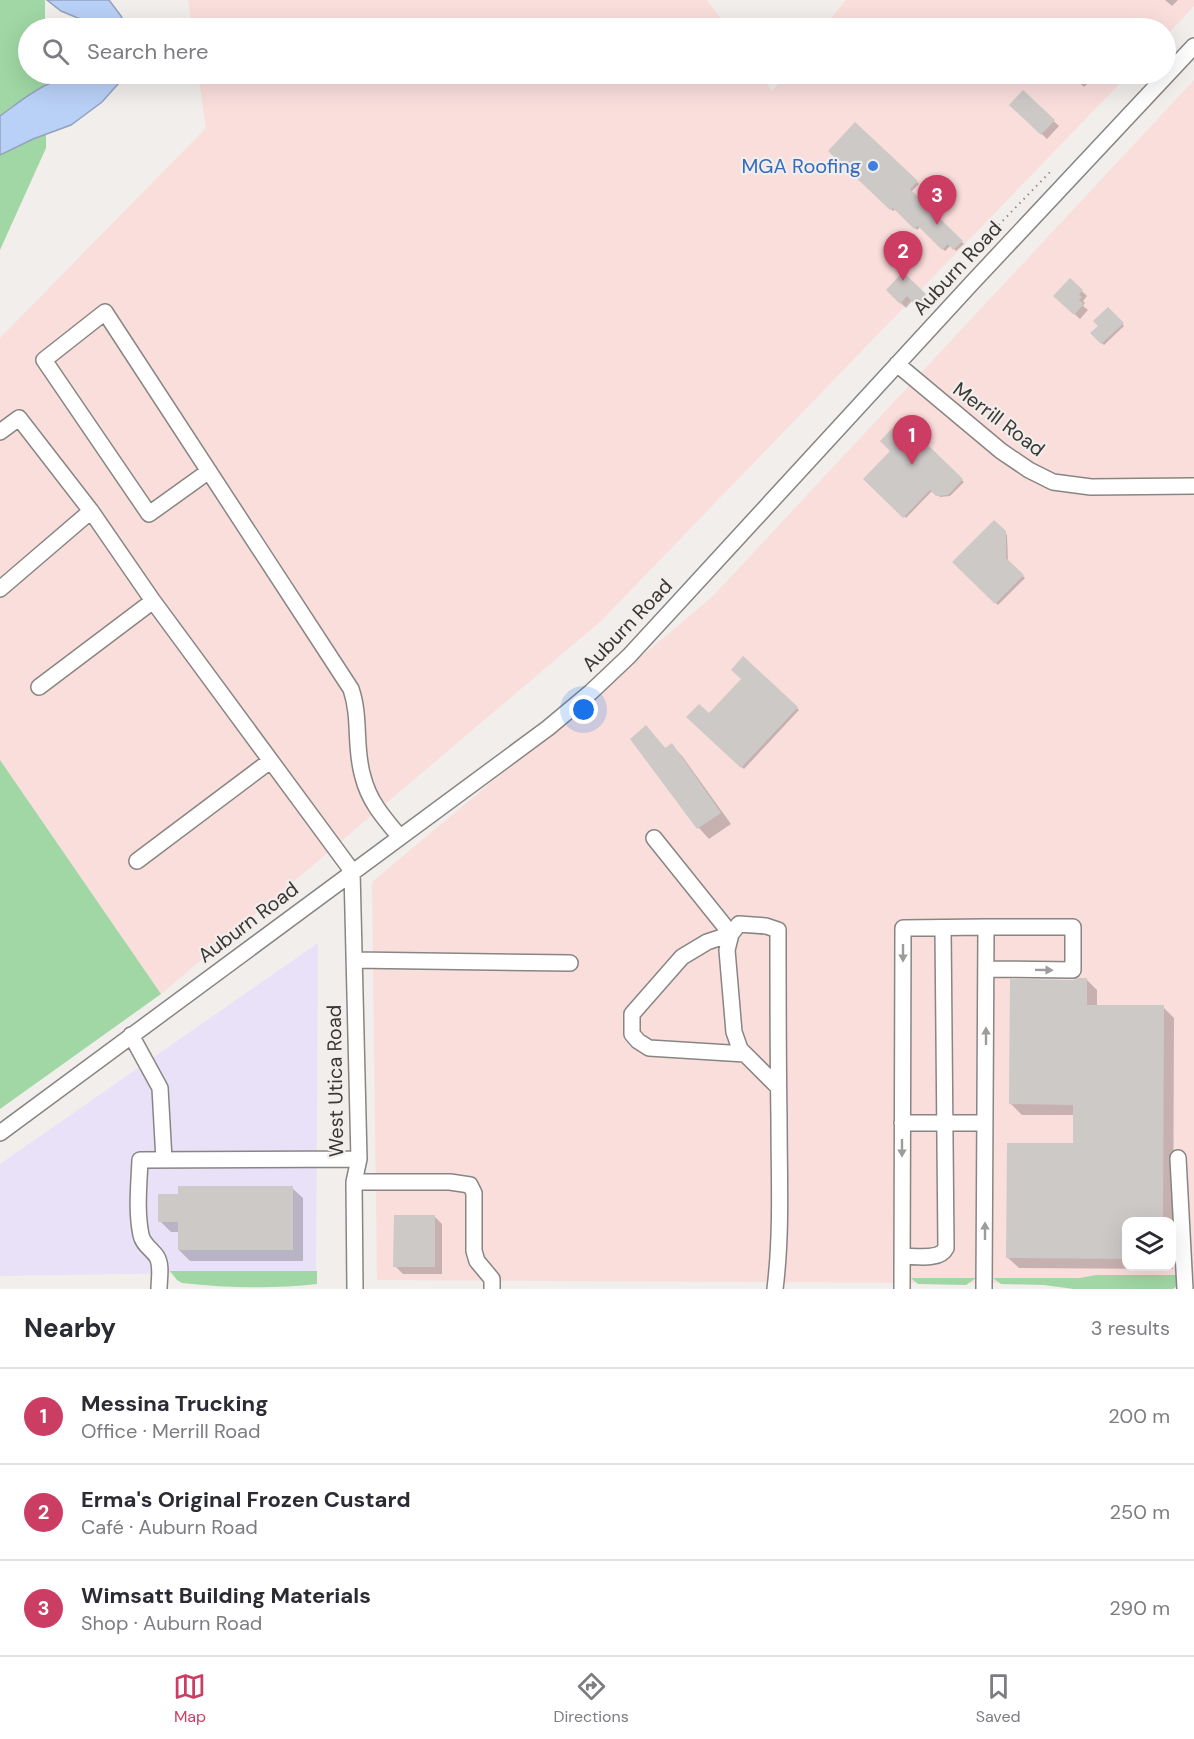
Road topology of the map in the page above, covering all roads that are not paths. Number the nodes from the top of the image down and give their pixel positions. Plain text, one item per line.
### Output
1 (1194, 46) edge
2 (1176, 65) edge
3 (1159, 84) edge
4 (897, 364) junction
5 (0, 432) edge
6 (209, 471) junction
7 (1194, 486) edge
8 (91, 511) junction
9 (0, 589) edge
10 (153, 601) junction
11 (39, 687) dead end
12 (270, 761) junction
13 (399, 836) junction
14 (654, 838) dead end
15 (137, 861) dead end
16 (352, 871) junction
17 (986, 927) junction
18 (943, 928) junction
19 (731, 934) junction
20 (354, 960) junction
21 (570, 963) dead end
22 (986, 969) junction
23 (131, 1035) junction
24 (745, 1054) junction
25 (778, 1087) junction
26 (902, 1123) junction
27 (945, 1123) junction
28 (985, 1123) junction
29 (0, 1133) edge
30 (1178, 1158) dead end
31 (359, 1159) junction
32 (164, 1160) junction
33 (354, 1182) junction
34 (902, 1256) junction
35 (159, 1289) edge
36 (355, 1289) edge
37 (492, 1289) edge
38 (775, 1289) edge
39 (902, 1289) edge
40 (984, 1289) edge
41 (1185, 1289) edge

1 - 2 street, Auburn Road
3 - 4 street, Auburn Road
4 - 7 street, Merrill Road
4 - 13 street, Auburn Road
5 - 8 street
6 - 6 street
6 - 13 street
8 - 9 street
8 - 10 street
10 - 11 street
10 - 12 street
12 - 15 street
12 - 16 street
13 - 16 street, Auburn Road
14 - 19 street
16 - 20 street, West Utica Road
16 - 23 street, Auburn Road
17 - 18 street
17 - 22 street
22 -> 17 street
18 -> 26 street
18 - 27 street
19 - 24 street
19 - 24 street
19 - 25 street
20 - 21 street
20 - 31 street, West Utica Road
28 -> 22 street
23 - 29 street, Auburn Road
23 - 32 street
24 - 25 street
25 - 38 street
26 - 27 street
26 -> 34 street
27 - 28 street
27 - 34 street
40 -> 28 street
30 - 41 street
31 - 32 street
31 - 33 street, West Utica Road
32 - 35 street
33 - 36 street, West Utica Road
33 - 37 street
34 - 39 street

